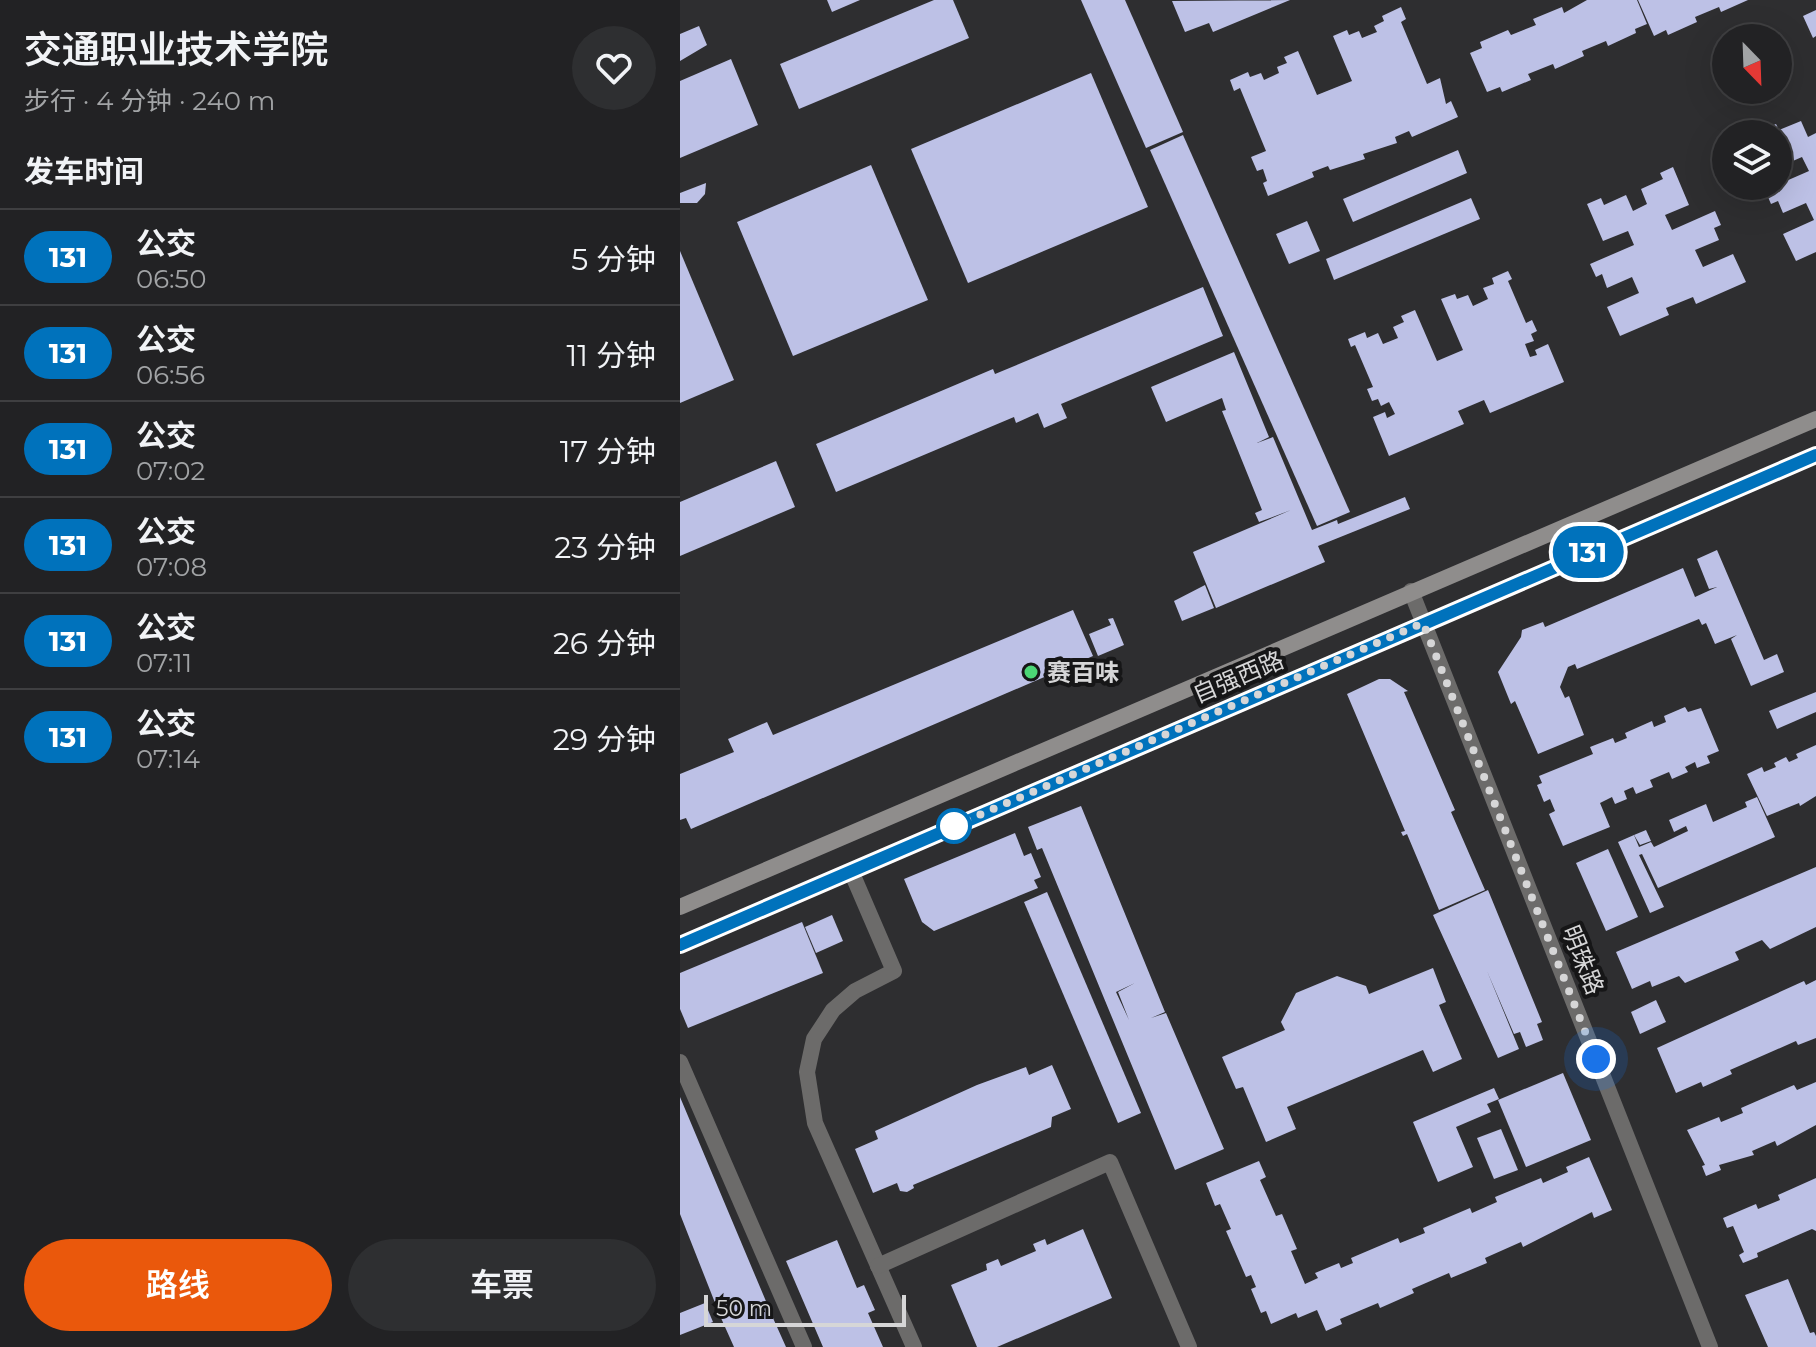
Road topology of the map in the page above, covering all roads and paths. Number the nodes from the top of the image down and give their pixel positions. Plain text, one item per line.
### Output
1 (1816, 419) edge
2 (1816, 455) edge
3 (1411, 591) junction
4 (1423, 623) junction
5 (851, 871) junction
6 (680, 907) edge
7 (680, 945) edge
8 (680, 1062) edge
9 (878, 1266) junction
10 (804, 1347) edge
11 (914, 1347) edge
12 (1189, 1347) edge
13 (1710, 1347) edge

1 - 3 main road, 自强西路
2 - 4 main road, 自强西路
3 - 4 street, 明珠路
3 - 6 main road, 自强西路
4 - 5 main road, 自强西路
4 - 13 street, 明珠路
5 - 7 main road, 自强西路
5 - 9 street
8 - 10 street
9 - 11 street
9 - 12 street

